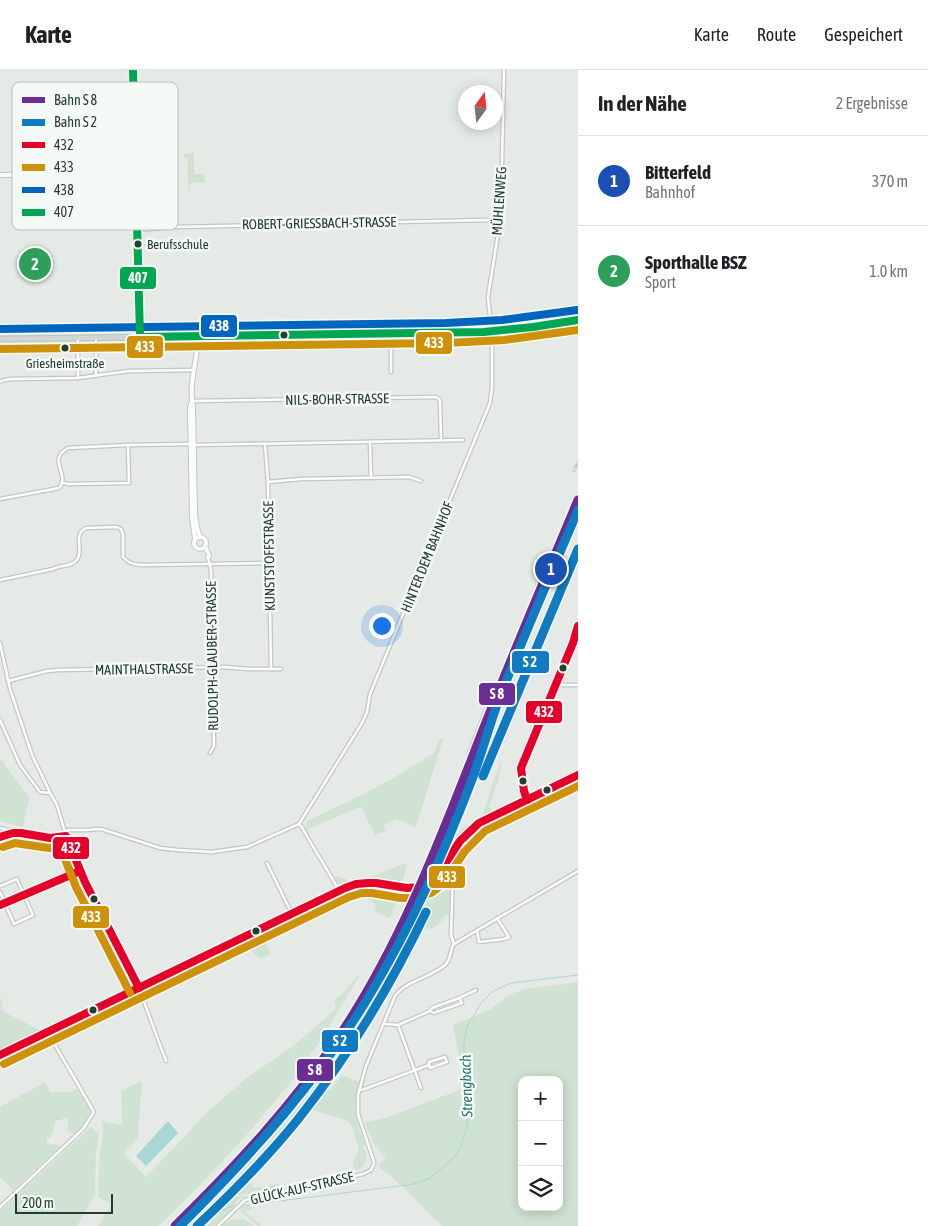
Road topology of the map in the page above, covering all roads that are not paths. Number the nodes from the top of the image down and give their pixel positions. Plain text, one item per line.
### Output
1 (504, 70) edge
2 (500, 221) junction
3 (178, 228) edge
4 (138, 230) edge
5 (578, 320) edge
6 (491, 331) junction
7 (391, 334) junction
8 (198, 336) junction
9 (140, 337) junction
10 (0, 338) edge
11 (78, 341) dead end
12 (96, 341) dead end
13 (194, 370) junction
14 (391, 372) dead end
15 (96, 376) junction
16 (78, 378) junction
17 (0, 382) edge
18 (192, 401) junction
19 (441, 440) junction
20 (463, 440) dead end
21 (370, 442) junction
22 (193, 444) junction
23 (265, 444) junction
24 (128, 445) junction
25 (371, 478) junction
26 (421, 481) dead end
27 (268, 482) junction
28 (63, 483) junction
29 (0, 500) edge
30 (200, 537) junction
31 (195, 539) junction
32 (205, 546) junction
33 (201, 549) junction
34 (208, 558) junction
35 (269, 563) junction
36 (210, 564) junction
37 (0, 580) edge
38 (578, 626) edge
39 (578, 634) edge
40 (576, 638) edge
41 (0, 643) edge
42 (573, 643) junction
43 (578, 644) edge
44 (212, 668) junction
45 (271, 669) junction
46 (280, 669) dead end
47 (8, 681) junction
48 (556, 684) junction
49 (578, 685) edge
50 (0, 720) edge
51 (210, 753) dead end
52 (578, 775) edge
53 (50, 794) junction
54 (526, 800) junction
55 (299, 824) junction
56 (0, 828) edge
57 (65, 831) junction
58 (13, 833) junction
59 (477, 835) dead end
60 (66, 836) junction
61 (0, 837) edge
62 (267, 863) dead end
63 (80, 870) junction
64 (578, 871) edge
65 (0, 886) edge
66 (339, 891) junction
67 (0, 892) edge
68 (24, 895) junction
69 (5, 902) junction
70 (0, 905) edge
71 (292, 914) junction
72 (496, 918) junction
73 (477, 930) junction
74 (454, 944) junction
75 (139, 988) junction
76 (476, 990) dead end
77 (459, 998) junction
78 (430, 1011) junction
79 (384, 1024) junction
80 (398, 1024) junction
81 (47, 1031) junction
82 (0, 1055) edge
83 (166, 1061) dead end
84 (429, 1065) junction
85 (414, 1070) junction
86 (421, 1088) dead end
87 (359, 1090) junction
88 (0, 1207) edge
89 (218, 1226) edge

1 - 2 street, MÜHLENWEG
2 - 3 street, ROBERT-GRIESSBACH-STRASSE
2 - 6 street, MÜHLENWEG
4 - 9 street
5 - 6 main road
6 - 7 main road
6 - 55 street, HINTER DEM BAHNHOF
7 - 8 main road
7 - 14 street
8 - 9 main road
8 - 13 street, RUDOLPH-GLAUBER-STRASSE
9 - 10 main road
11 - 16 street
12 - 15 street
13 - 15 street
13 - 18 street, RUDOLPH-GLAUBER-STRASSE
15 - 16 street
16 - 17 street
18 - 19 street, NILS-BOHR-STRASSE
18 - 22 street, RUDOLPH-GLAUBER-STRASSE
19 - 20 street
19 - 21 street
21 - 23 street
21 - 25 street
22 - 23 street
22 - 24 street
22 - 30 street, RUDOLPH-GLAUBER-STRASSE
22 - 31 street, RUDOLPH-GLAUBER-STRASSE
23 - 27 street, KUNSTSTOFFSTRASSE
24 - 28 street
24 - 28 street
25 - 26 street
25 - 27 street
27 - 35 street, KUNSTSTOFFSTRASSE
28 - 29 street
30 - 31 street
30 - 32 street, RUDOLPH-GLAUBER-STRASSE
31 - 33 street, RUDOLPH-GLAUBER-STRASSE
32 - 33 street
32 - 34 street, RUDOLPH-GLAUBER-STRASSE
33 - 34 street, RUDOLPH-GLAUBER-STRASSE
34 - 36 street, RUDOLPH-GLAUBER-STRASSE
35 - 36 street
35 - 45 street, KUNSTSTOFFSTRASSE
36 - 37 street
36 - 44 street, RUDOLPH-GLAUBER-STRASSE
38 - 40 street
39 - 40 street
40 - 42 street
41 - 47 street
42 - 43 street
42 - 48 street
44 - 45 street, MAINTHALSTRASSE
44 - 47 street, MAINTHALSTRASSE
44 - 51 street, RUDOLPH-GLAUBER-STRASSE
45 - 46 street, MAINTHALSTRASSE
47 - 53 street
48 - 49 street
48 - 54 street
50 - 53 street
52 - 54 main road
53 - 57 street
54 - 66 main road
55 - 57 street
55 - 66 street
56 - 58 street
57 - 60 street
58 - 60 street
58 - 61 street
59 - 74 street
60 - 63 street
62 - 71 street
63 - 68 street
63 - 75 street
64 - 72 street
65 - 68 street
66 - 71 main road
67 - 69 street
68 - 69 street
68 - 69 street
69 - 70 street
71 - 75 main road
72 - 73 street
72 - 73 street
73 - 74 street
74 - 79 street, GLÜCK-AUF-STRASSE
75 - 81 main road
75 - 83 street
76 - 77 street
77 - 78 street
77 - 78 street
78 - 80 street
79 - 80 street
79 - 87 street, GLÜCK-AUF-STRASSE
80 - 85 street
81 - 82 main road
81 - 88 street
84 - 84 street
84 - 85 street
85 - 86 street
85 - 87 street
87 - 89 street, GLÜCK-AUF-STRASSE

